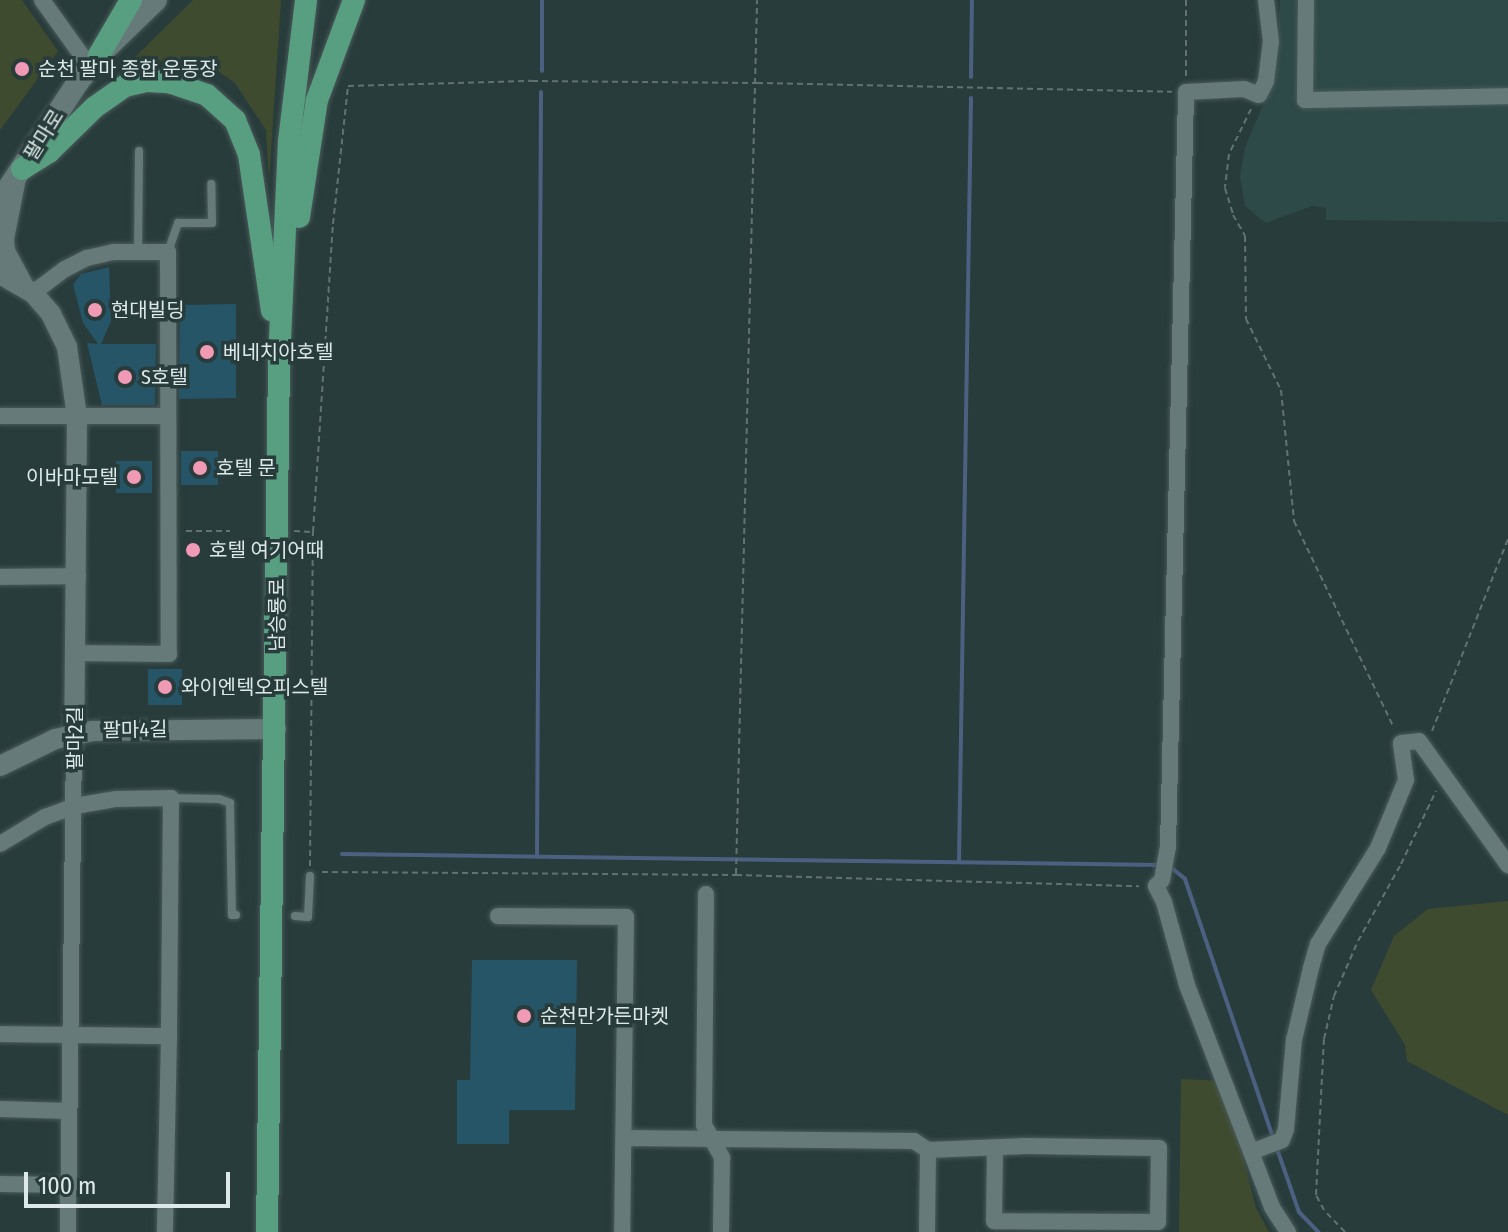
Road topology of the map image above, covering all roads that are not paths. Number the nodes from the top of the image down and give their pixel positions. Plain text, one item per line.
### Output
1 (42, 0) edge
2 (131, 0) edge
3 (156, 0) edge
4 (306, 0) edge
5 (354, 0) edge
6 (1266, 0) edge
7 (1306, 0) edge
8 (95, 61) junction
9 (1508, 96) edge
10 (139, 151) dead end
11 (13, 176) edge
12 (211, 184) dead end
13 (0, 201) edge
14 (138, 251) junction
15 (168, 252) junction
16 (0, 274) edge
17 (0, 286) edge
18 (28, 289) junction
19 (279, 361) junction
20 (0, 416) edge
21 (77, 416) junction
22 (168, 416) junction
23 (78, 576) junction
24 (0, 577) edge
25 (76, 653) junction
26 (276, 729) junction
27 (74, 734) junction
28 (0, 766) edge
29 (171, 798) junction
30 (75, 806) junction
31 (0, 844) edge
32 (1508, 865) edge
33 (310, 876) road end
34 (706, 894) dead end
35 (236, 915) dead end
36 (295, 916) dead end
37 (498, 916) dead end
38 (0, 1034) edge
39 (71, 1036) junction
40 (169, 1036) junction
41 (0, 1109) edge
42 (69, 1111) junction
43 (624, 1138) junction
44 (711, 1139) junction
45 (1001, 1149) junction
46 (928, 1150) junction
47 (1255, 1151) junction
48 (0, 1184) edge
49 (69, 1185) junction
50 (68, 1232) edge
51 (165, 1232) edge
52 (267, 1232) edge
53 (622, 1232) edge
54 (721, 1232) edge
55 (927, 1232) edge
56 (1288, 1232) edge

1 - 8 street
2 - 8 main road
3 - 8 main road, 팔마로
4 - 19 main road, 남승룡로
5 - 19 main road
6 - 47 street
7 - 9 street
8 - 11 main road, 팔마로
10 - 14 lane
11 - 13 main road, 팔마로
11 - 18 street
11 - 19 main road
12 - 15 lane
14 - 15 street
14 - 18 street
15 - 22 street
16 - 18 street, 팔마2길
17 - 18 street
18 - 21 street, 팔마2길
19 - 26 main road, 남승룡로
20 - 21 street
21 - 22 street
21 - 23 street, 팔마2길
22 - 25 street
23 - 24 street
23 - 25 street, 팔마2길
25 - 27 street, 팔마2길
26 - 27 street, 팔마4길
26 - 52 main road, 남승룡로
27 - 28 street, 팔마4길
27 - 30 street, 팔마2길
29 - 30 street
29 - 35 lane
29 - 40 street
30 - 31 street
30 - 39 street, 팔마2길
32 - 47 street
33 - 36 lane
34 - 44 street
37 - 43 street
38 - 39 street
39 - 40 street
39 - 42 street, 팔마2길
40 - 51 street
41 - 42 street
42 - 49 street, 팔마2길
43 - 44 street
43 - 53 street
44 - 46 street
44 - 54 street
45 - 45 street
45 - 46 street
46 - 55 street
47 - 56 street
48 - 49 street
49 - 50 street, 팔마2길

